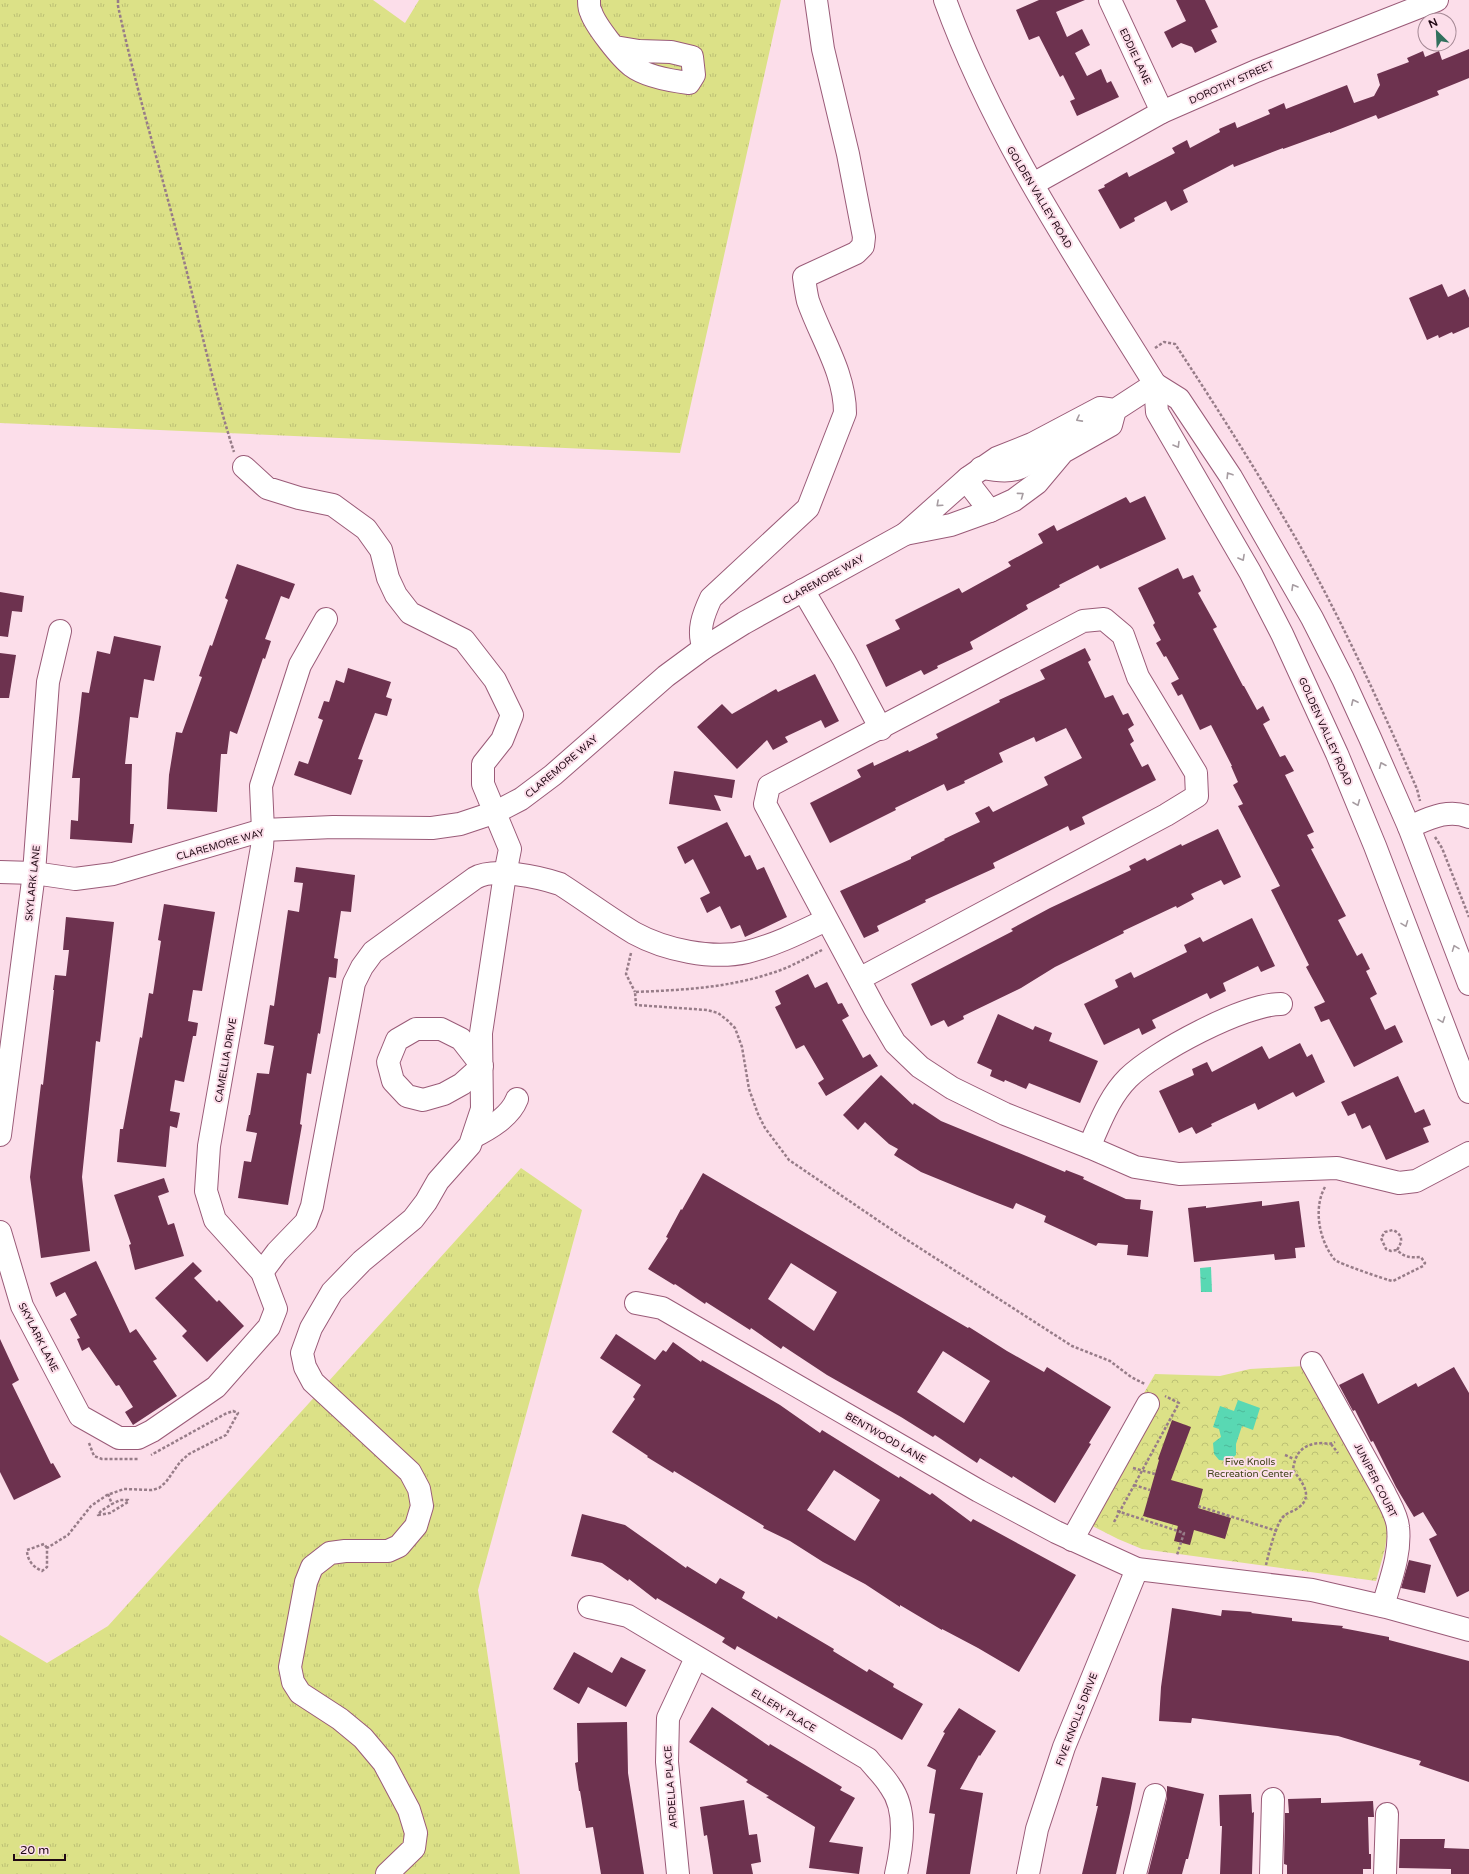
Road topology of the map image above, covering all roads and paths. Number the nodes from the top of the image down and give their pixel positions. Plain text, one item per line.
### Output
1 (118, 0) edge
2 (589, 0) edge
3 (816, 0) edge
4 (945, 0) edge
5 (1110, 0) edge
6 (1437, 0) edge
7 (615, 47) dead end
8 (1162, 112) junction
9 (1033, 184) junction
10 (1155, 384) junction
11 (1115, 410) junction
12 (244, 467) joint
13 (974, 473) junction
14 (990, 511) junction
15 (905, 534) junction
16 (803, 590) junction
17 (326, 619) dead end
18 (60, 631) dead end
19 (704, 648) junction
20 (880, 729) junction
21 (496, 812) junction
22 (1469, 818) edge
23 (1408, 827) junction
24 (263, 830) junction
25 (0, 872) edge
26 (34, 873) junction
27 (505, 874) junction
28 (826, 920) junction
29 (634, 932) junction
30 (839, 942) junction
31 (859, 979) junction
32 (1469, 984) edge
33 (635, 992) junction
34 (1281, 1004) dead end
35 (1469, 1092) edge
36 (517, 1099) dead end
37 (0, 1135) edge
38 (473, 1137) junction
39 (1089, 1147) junction
40 (1469, 1154) edge
41 (1337, 1168) junction
42 (0, 1232) edge
43 (1397, 1250) junction
44 (262, 1272) junction
45 (636, 1302) dead end
46 (1312, 1363) dead end
47 (1151, 1397) junction
48 (80, 1416) junction
49 (1352, 1433) junction
50 (1285, 1455) dead end
51 (1294, 1459) junction
52 (1142, 1471) junction
53 (1155, 1474) dead end
54 (1134, 1485) junction
55 (1150, 1490) dead end
56 (108, 1494) junction
57 (112, 1504) junction
58 (1198, 1506) dead end
59 (1118, 1512) junction
60 (1114, 1522) dead end
61 (1277, 1531) junction
62 (1072, 1540) junction
63 (47, 1548) junction
64 (1137, 1569) junction
65 (1172, 1573) junction
66 (1261, 1583) junction
67 (1382, 1606) junction
68 (589, 1607) dead end
69 (1469, 1630) edge
70 (696, 1658) junction
71 (1155, 1795) dead end
72 (1273, 1799) dead end
73 (1387, 1814) dead end
74 (387, 1874) edge
75 (678, 1874) edge
76 (896, 1874) edge
77 (1028, 1874) edge
78 (1135, 1874) edge
79 (1271, 1874) edge
80 (1385, 1874) edge

1 - 12 path
2 - 7 street
3 - 19 street
4 - 9 street, GOLDEN VALLEY ROAD
5 - 8 street, EDDIE LANE
6 - 8 street, DOROTHY STREET
8 - 9 street, DOROTHY STREET
9 - 10 street, GOLDEN VALLEY ROAD
10 - 11 street
23 -> 10 street, GOLDEN VALLEY ROAD
10 -> 35 street, GOLDEN VALLEY ROAD
11 -> 13 street, CLAREMORE WAY
14 -> 11 street, CLAREMORE WAY
12 - 21 street
13 - 14 street
13 -> 15 street, CLAREMORE WAY
14 - 15 street, CLAREMORE WAY
15 - 16 street, CLAREMORE WAY
16 - 19 street, CLAREMORE WAY
16 - 20 street
17 - 24 street, CAMELLIA DRIVE
18 - 26 street, SKYLARK LANE
19 - 21 street, CLAREMORE WAY
20 - 28 street
20 - 31 street
21 - 24 street, CLAREMORE WAY
21 - 27 street
22 - 23 street
32 -> 23 street, GOLDEN VALLEY ROAD
24 - 26 street, CLAREMORE WAY
24 - 44 street, CAMELLIA DRIVE
25 - 26 street, CLAREMORE WAY
26 - 37 street, SKYLARK LANE
27 - 29 street
27 - 38 street
27 - 44 street
28 - 29 street
28 - 30 street
29 - 33 path
30 - 31 street
30 - 33 path
31 - 39 street
33 - 47 path
34 - 39 street
36 - 38 street
38 - 74 street
39 - 41 street
40 - 41 street
41 - 43 path
42 - 48 street, SKYLARK LANE
43 - 43 path
44 - 48 street
45 - 62 street, BENTWOOD LANE
46 - 49 street, JUNIPER COURT
47 - 52 path
47 - 62 street
48 - 56 path
49 - 51 path
49 - 67 street, JUNIPER COURT
50 - 51 path
51 - 61 path
52 - 53 path
52 - 54 path
54 - 55 path
54 - 59 path
56 - 57 path
56 - 63 path
57 - 57 path
58 - 61 path
59 - 60 path
59 - 65 path
61 - 66 path
62 - 64 street, BENTWOOD LANE
63 - 63 path
64 - 65 street, BENTWOOD LANE
64 - 77 street, FIVE KNOLLS DRIVE
65 - 66 street, BENTWOOD LANE
66 - 67 street, BENTWOOD LANE
67 - 69 street, BENTWOOD LANE
68 - 70 street, ELLERY PLACE
70 - 75 street, ARDELLA PLACE
70 - 76 street, ELLERY PLACE
71 - 78 street
72 - 79 street
73 - 80 street

